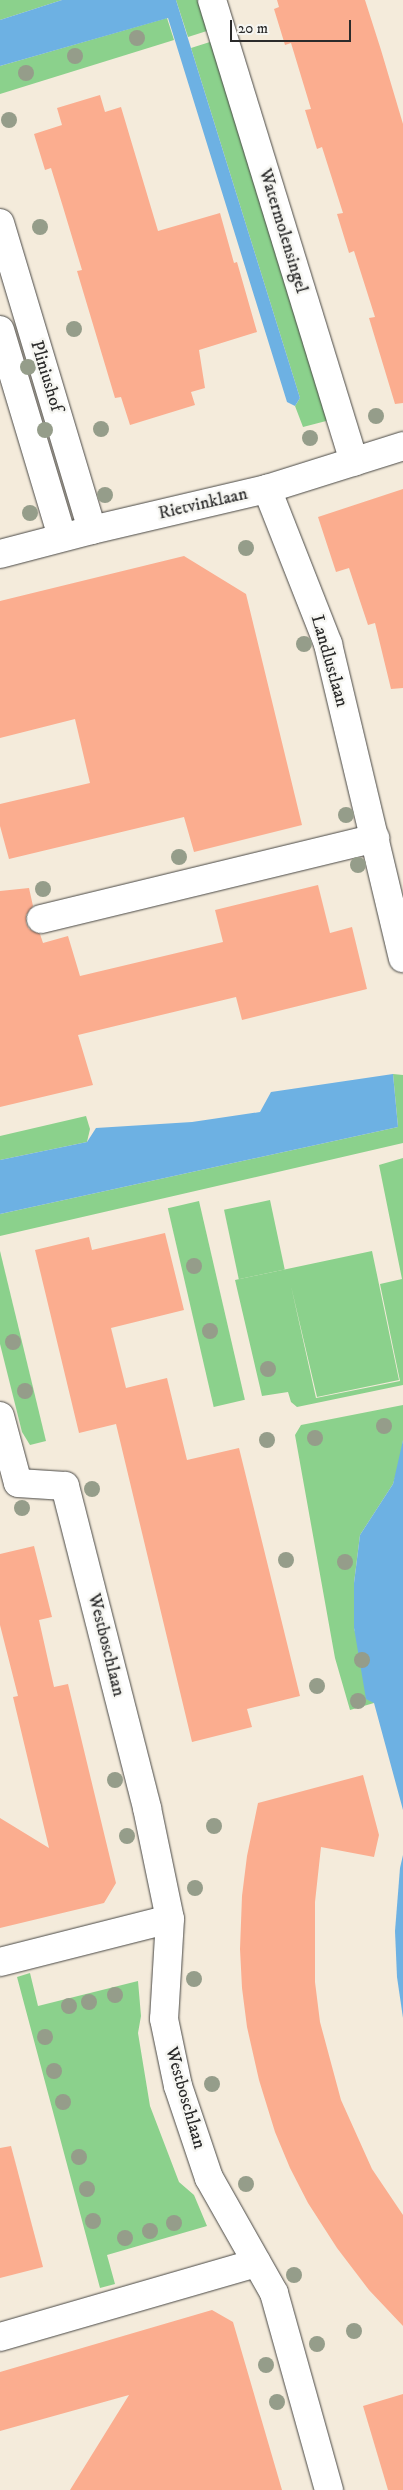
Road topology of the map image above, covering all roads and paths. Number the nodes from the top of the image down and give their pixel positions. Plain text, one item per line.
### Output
1 (212, 0) edge
2 (0, 223) edge
3 (0, 330) edge
4 (403, 446) edge
5 (354, 462) junction
6 (267, 489) junction
7 (92, 530) junction
8 (62, 537) junction
9 (0, 554) edge
10 (374, 838) junction
11 (41, 919) dead end
12 (403, 958) edge
13 (0, 1416) edge
14 (9, 1486) edge
15 (170, 1919) junction
16 (0, 1962) edge
17 (257, 2262) junction
18 (0, 2337) edge
19 (329, 2490) edge

1 - 5 street, Watermolensingel
2 - 7 street, Pliniushof
3 - 8 street, Pliniushof
4 - 5 street, Rietvinklaan
5 - 6 street, Rietvinklaan
6 - 7 street, Rietvinklaan
6 - 10 street, Landlustlaan
7 - 8 street, Rietvinklaan
8 - 9 street, Rietvinklaan
10 - 11 street
10 - 12 street, Landlustlaan
13 - 14 street, Westboschlaan
14 - 15 street, Westboschlaan
15 - 16 street
15 - 17 street, Westboschlaan
17 - 18 street
17 - 19 street, Westboschlaan

